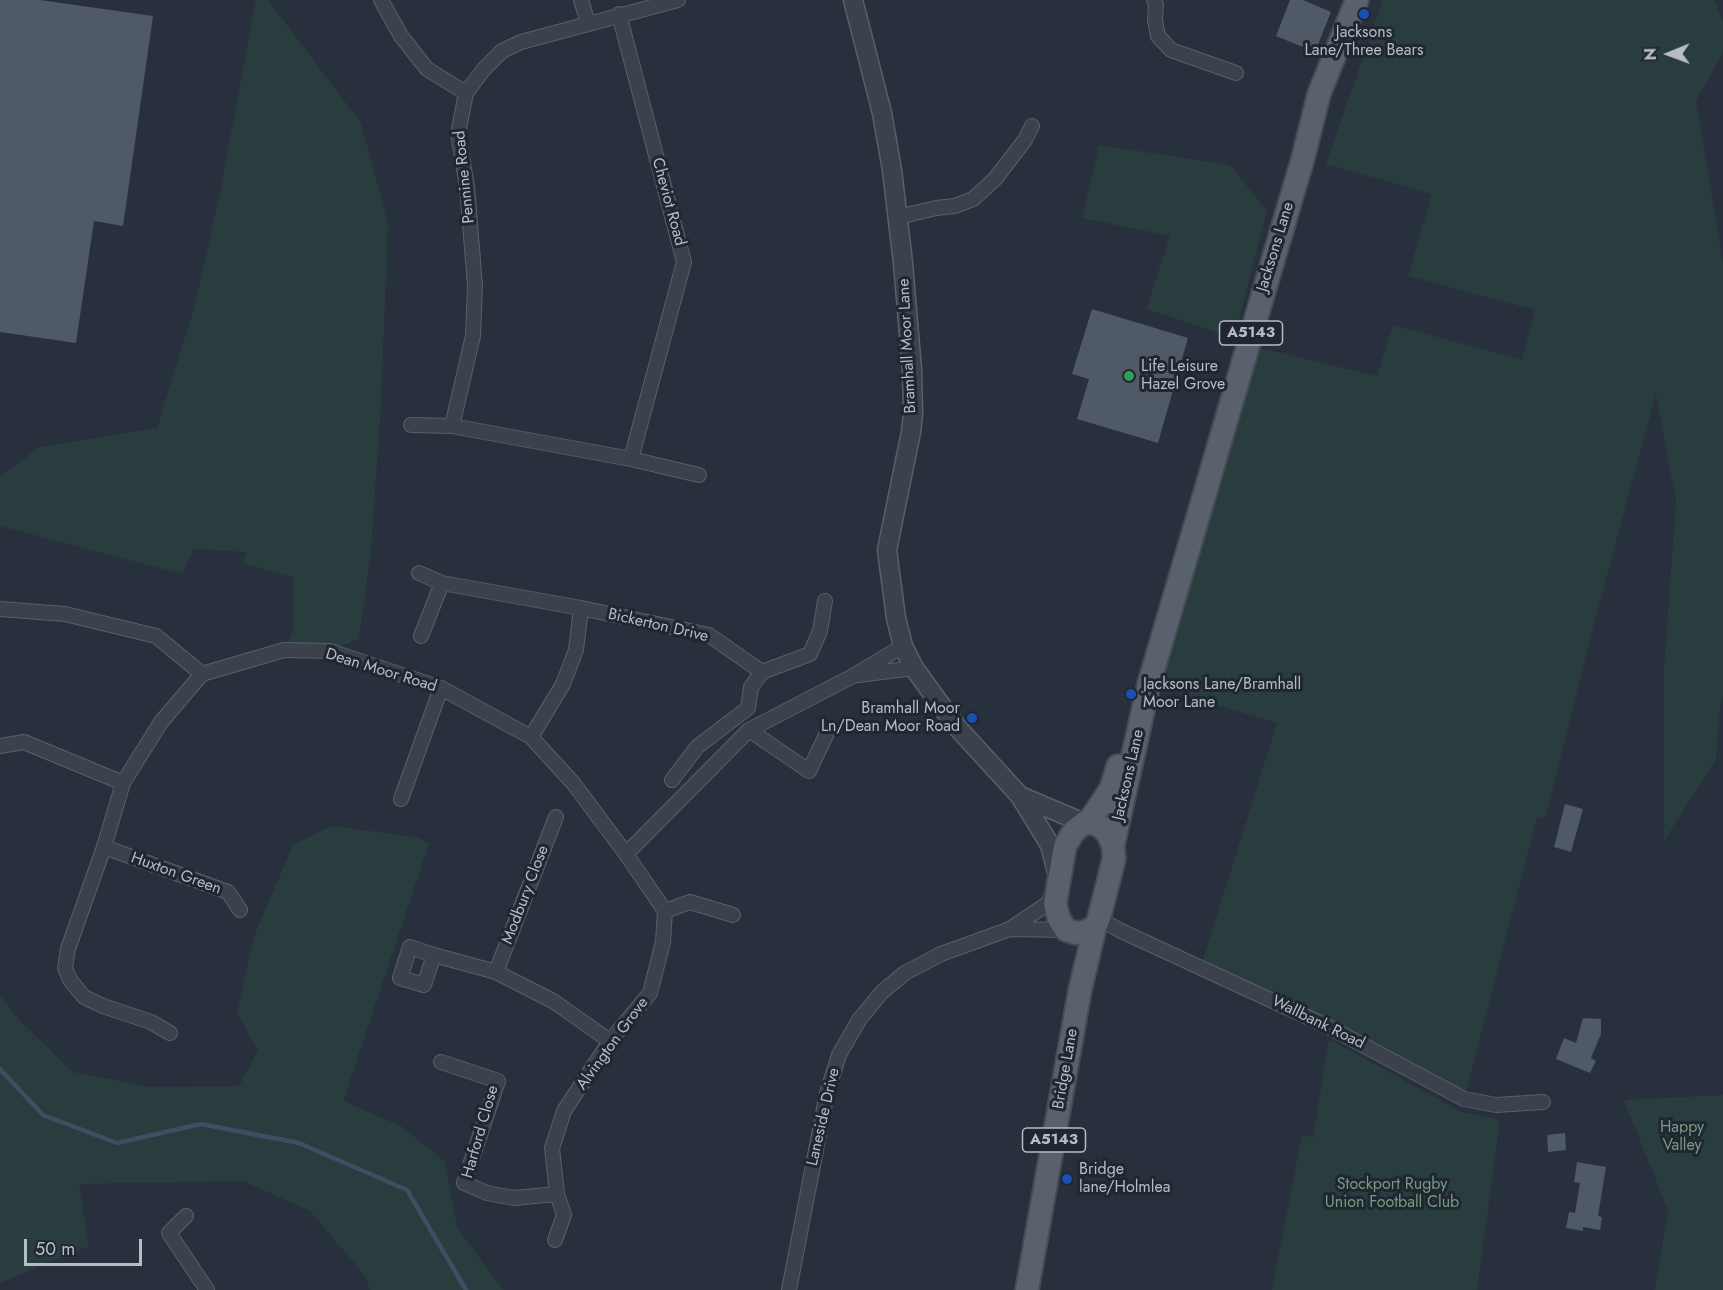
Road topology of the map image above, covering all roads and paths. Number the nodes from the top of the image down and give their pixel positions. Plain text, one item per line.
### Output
1 (381, 0) edge
2 (581, 0) edge
3 (678, 0) edge
4 (853, 0) edge
5 (1154, 0) edge
6 (1357, 0) edge
7 (619, 15) junction
8 (588, 23) junction
9 (1236, 73) dead end
10 (466, 93) junction
11 (1032, 126) dead end
12 (898, 217) junction
13 (411, 425) dead end
14 (452, 426) junction
15 (631, 459) junction
16 (699, 475) dead end
17 (419, 573) dead end
18 (442, 583) junction
19 (825, 601) dead end
20 (581, 608) junction
21 (0, 609) edge
22 (421, 636) dead end
23 (903, 646) junction
24 (914, 668) junction
25 (1153, 669) junction
26 (762, 672) junction
27 (202, 674) junction
28 (853, 676) junction
29 (441, 688) junction
30 (749, 730) junction
31 (827, 733) dead end
32 (531, 737) junction
33 (0, 746) edge
34 (672, 780) dead end
35 (123, 783) junction
36 (1020, 796) junction
37 (401, 799) dead end
38 (556, 817) dead end
39 (1086, 823) junction
40 (1113, 845) junction
41 (104, 848) junction
42 (626, 854) junction
43 (1058, 883) junction
44 (240, 910) dead end
45 (665, 911) junction
46 (733, 915) dead end
47 (1097, 923) junction
48 (1010, 929) junction
49 (1068, 931) junction
50 (434, 955) dead end
51 (496, 972) junction
52 (1080, 990) junction
53 (170, 1033) dead end
54 (610, 1041) junction
55 (441, 1062) dead end
56 (1543, 1102) dead end
57 (557, 1194) junction
58 (186, 1216) dead end
59 (555, 1240) dead end
60 (207, 1290) edge
61 (789, 1290) edge
62 (1028, 1290) edge

1 - 10 street
2 - 8 street
3 - 7 street, Pennine Road
4 - 12 street, Bramhall Moor Lane
5 - 9 street
6 - 25 main road, Jacksons Lane / A5143
7 - 8 street, Pennine Road
7 - 15 street, Cheviot Road
8 - 10 street, Pennine Road
10 - 14 street, Pennine Road
11 - 12 street
12 - 23 street, Bramhall Moor Lane
13 - 14 street
14 - 15 street
15 - 16 street
17 - 18 street, Bickerton Drive
18 - 20 street, Bickerton Drive
18 - 22 street
19 - 26 street
20 - 26 street, Bickerton Drive
20 - 32 street
21 - 27 street
23 - 24 street, Bramhall Moor Lane
23 - 28 street
24 - 28 street
24 - 36 street, Bramhall Moor Lane
25 - 39 main road, Jacksons Lane / A5143
25 - 40 main road, Jacksons Lane / A5143
26 - 34 street
27 - 29 street, Dean Moor Road
27 - 35 street
28 - 30 street
29 - 32 street, Dean Moor Road
29 - 37 street
30 - 31 street
30 - 42 street
32 - 42 street, Dean Moor Road
33 - 35 street
35 - 41 street
36 - 39 street, Bramhall Moor Lane
36 - 43 street, Bramhall Moor Lane
38 - 51 street, Modbury Close
39 - 40 main road
39 - 43 main road, Jacksons Lane
40 - 47 main road, Jacksons Lane
41 - 44 street, Huxton Green
41 - 53 street
42 - 45 street
43 - 48 street, Laneside Drive
43 - 49 main road, Bridge Lane
45 - 46 street
45 - 54 street, Alvington Grove
47 - 49 main road
47 - 52 main road, Bridge Lane / A5143
47 - 56 street, Wallbank Road
48 - 49 street, Laneside Drive
48 - 61 street, Laneside Drive
49 - 52 main road, Bridge Lane / A5143
50 - 51 street
51 - 54 street
52 - 62 main road, Bridge Lane / A5143
54 - 57 street, Alvington Grove
55 - 57 street, Harford Close
57 - 59 street, Alvington Grove
58 - 60 street

